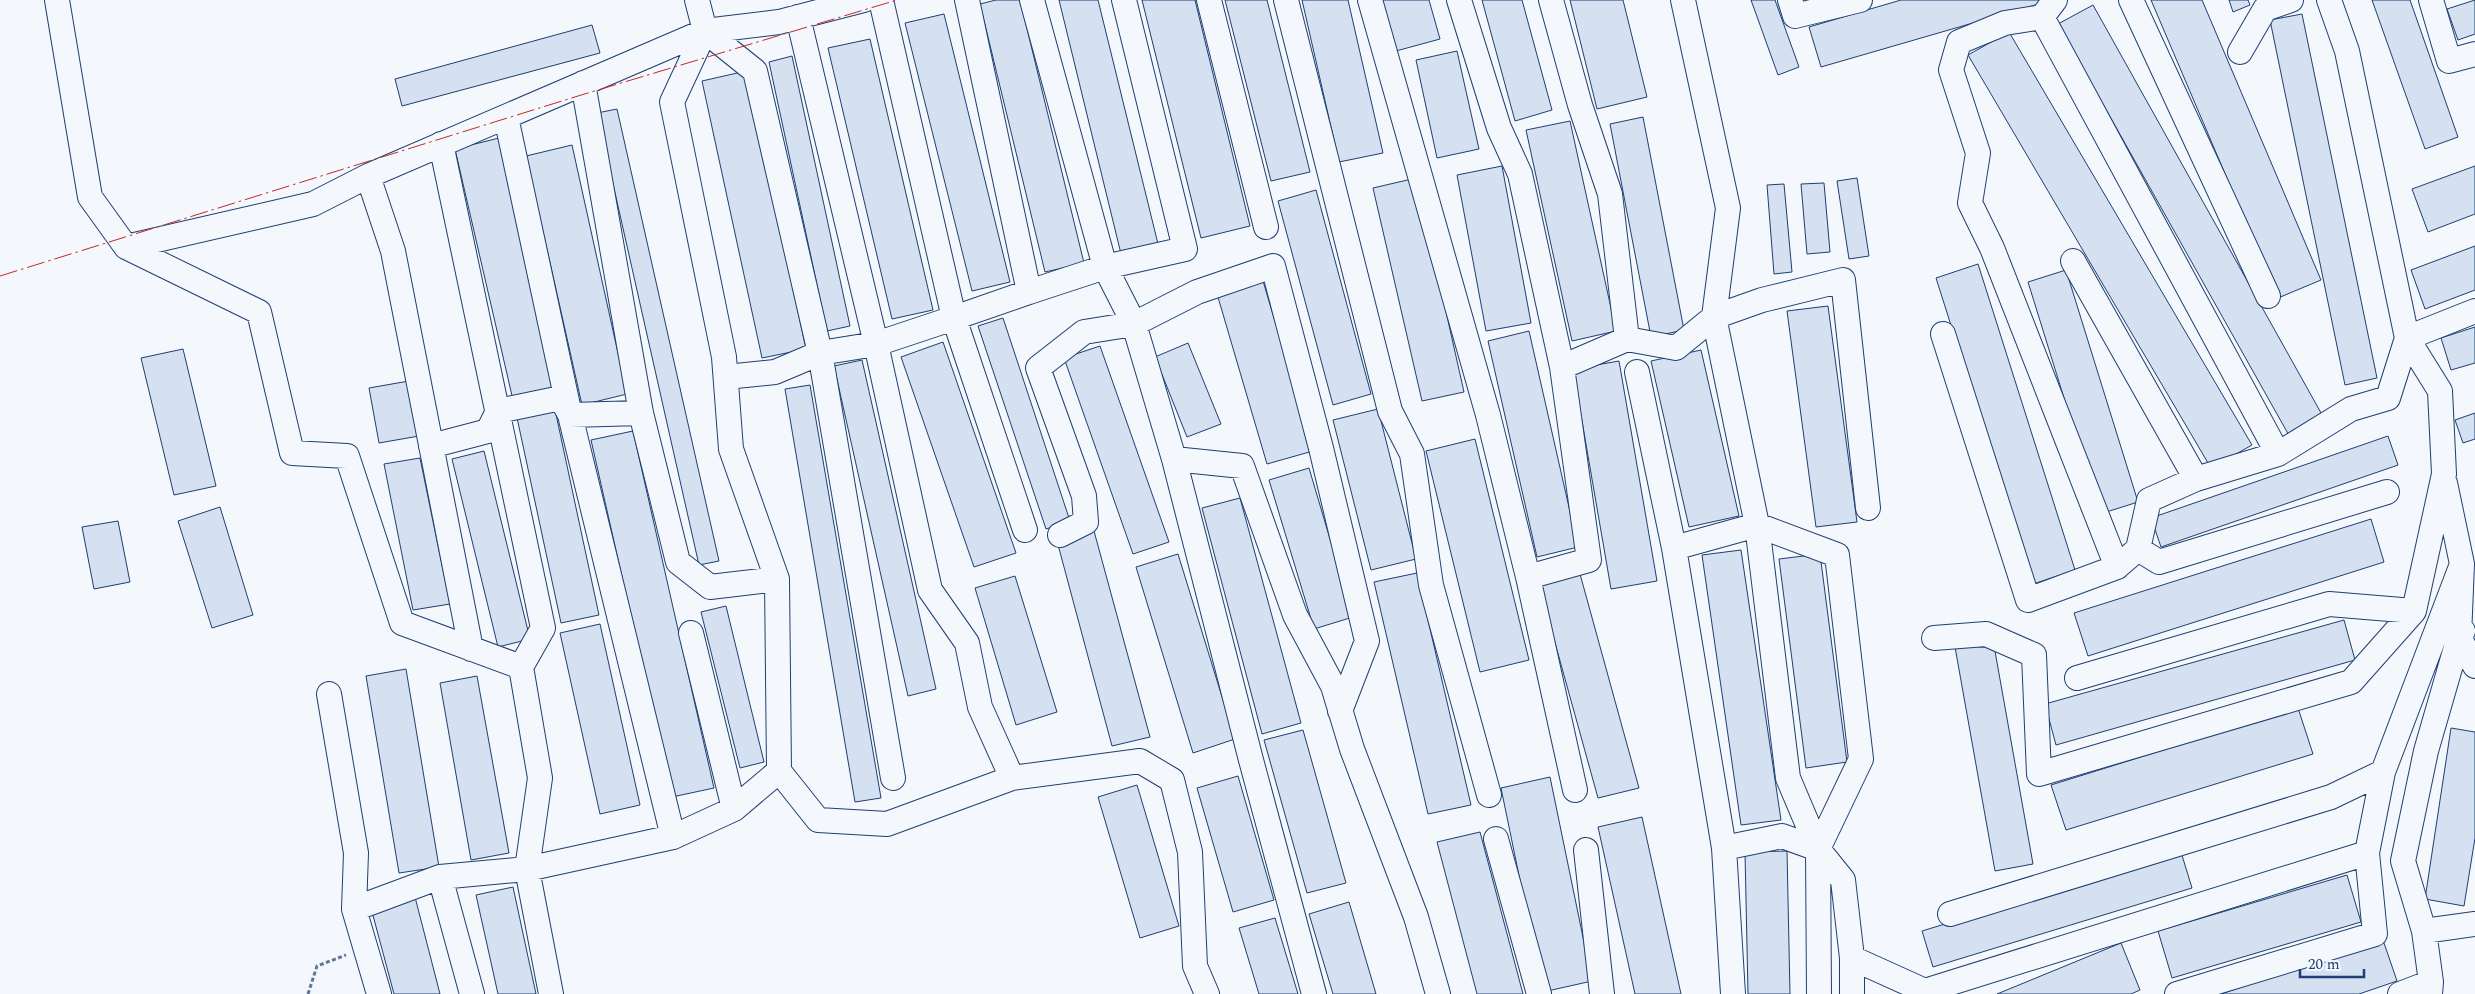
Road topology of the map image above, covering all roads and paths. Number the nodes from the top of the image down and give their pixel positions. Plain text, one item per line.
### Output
1 (57, 0) edge
2 (697, 0) edge
3 (864, 0) edge
4 (881, 0) edge
5 (967, 0) edge
6 (1032, 0) edge
7 (1124, 0) edge
8 (1208, 0) edge
9 (1286, 0) edge
10 (1370, 0) edge
11 (1459, 0) edge
12 (1551, 0) edge
13 (1684, 0) edge
14 (1790, 0) edge
15 (1860, 0) edge
16 (2131, 0) edge
17 (2291, 0) edge
18 (2329, 0) edge
19 (2431, 0) edge
20 (2263, 4) edge
21 (2049, 8) edge
22 (798, 17) junction
23 (705, 31) junction
24 (2240, 52) dead end
25 (2475, 54) edge
26 (583, 84) junction
27 (506, 117) junction
28 (442, 144) junction
29 (368, 176) junction
30 (1266, 227) dead end
31 (126, 247) junction
32 (2073, 262) dead end
33 (1105, 267) junction
34 (1029, 292) junction
35 (2268, 296) dead end
36 (2475, 311) edge
37 (1714, 317) junction
38 (954, 318) junction
39 (1134, 324) junction
40 (1942, 334) dead end
41 (2407, 338) junction
42 (1627, 339) junction
43 (876, 344) junction
44 (820, 353) junction
45 (1562, 367) junction
46 (1637, 372) dead end
47 (726, 377) junction
48 (498, 411) junction
49 (642, 413) junction
50 (570, 416) junction
51 (431, 446) junction
52 (2278, 454) junction
53 (1174, 459) junction
54 (2444, 474) junction
55 (2196, 479) junction
56 (2387, 492) dead end
57 (1868, 508) dead end
58 (1757, 525) junction
59 (1025, 530) dead end
60 (1060, 535) dead end
61 (1674, 548) junction
62 (2138, 550) junction
63 (2462, 564) junction
64 (2117, 567) junction
65 (1528, 576) junction
66 (778, 579) junction
67 (2475, 608) edge
68 (2414, 611) junction
69 (691, 633) dead end
70 (2459, 637) junction
71 (1934, 638) dead end
72 (471, 649) junction
73 (2475, 666) edge
74 (521, 667) junction
75 (2077, 678) dead end
76 (329, 694) dead end
77 (1340, 710) junction
78 (779, 771) junction
79 (2383, 772) junction
80 (892, 778) dead end
81 (1012, 778) junction
82 (1575, 790) dead end
83 (1489, 795) dead end
84 (734, 809) junction
85 (673, 837) junction
86 (1496, 839) dead end
87 (1724, 848) junction
88 (1818, 849) junction
89 (1586, 850) dead end
90 (2367, 853) junction
91 (527, 869) junction
92 (440, 876) junction
93 (354, 909) junction
94 (1950, 914) dead end
95 (2475, 924) edge
96 (2424, 931) junction
97 (366, 948) junction
98 (1852, 958) junction
99 (2430, 988) edge
100 (308, 994) edge
101 (379, 994) edge
102 (472, 994) edge
103 (551, 994) edge
104 (1207, 994) edge
105 (1314, 994) edge
106 (1438, 994) edge
107 (1539, 994) edge
108 (1602, 994) edge
109 (1733, 994) edge
110 (1819, 994) edge
111 (1852, 994) edge
112 (2177, 994) edge
113 (2400, 994) edge

1 - 31 lane
2 - 23 lane
3 - 22 lane
4 - 38 lane
5 - 34 lane
6 - 33 lane
7 - 33 lane
8 - 30 lane
9 - 83 lane
10 - 65 lane
11 - 45 lane
12 - 42 lane
13 - 37 lane
14 - 15 lane
16 - 35 lane
17 - 20 lane
18 - 41 lane
19 - 25 lane
20 - 24 lane
21 - 52 lane
21 - 64 lane
22 - 23 lane
22 - 43 lane
23 - 26 lane
23 - 44 lane
23 - 47 lane
26 - 27 lane
26 - 49 lane
27 - 28 lane
27 - 50 lane
28 - 29 lane
28 - 48 lane
29 - 31 lane
29 - 51 lane
31 - 72 lane
32 - 55 lane
33 - 34 lane
33 - 39 lane
34 - 38 lane
36 - 41 lane
37 - 42 lane
37 - 57 lane
37 - 58 lane
38 - 43 lane
38 - 59 lane
39 - 53 lane
39 - 60 lane
39 - 77 lane
40 - 64 lane
41 - 52 lane
41 - 54 lane
42 - 45 lane
43 - 44 lane
43 - 81 lane
44 - 47 lane
44 - 80 lane
45 - 65 lane
46 - 61 lane
47 - 66 lane
48 - 50 lane
48 - 51 lane
48 - 74 lane
49 - 50 lane
49 - 66 lane
50 - 85 lane
51 - 72 lane
52 - 55 lane
53 - 77 lane
53 - 105 lane
54 - 63 lane
54 - 68 lane
55 - 62 lane
56 - 62 lane
58 - 61 lane
58 - 88 lane
58 - 88 lane
61 - 87 lane
62 - 64 lane
63 - 70 lane
63 - 79 lane
65 - 82 lane
66 - 78 lane
67 - 70 lane
68 - 71 lane
68 - 75 lane
69 - 84 lane
70 - 73 lane
70 - 96 lane
72 - 74 lane
74 - 91 lane
76 - 93 lane
77 - 106 lane
78 - 81 lane
78 - 84 lane
79 - 90 lane
79 - 94 lane
81 - 104 lane
84 - 85 lane
85 - 91 lane
86 - 107 lane
87 - 88 lane
87 - 109 lane
88 - 98 lane
88 - 110 lane
89 - 108 lane
90 - 98 lane
90 - 112 lane
91 - 92 lane
91 - 103 lane
92 - 93 lane
92 - 102 lane
93 - 97 lane
95 - 96 lane
96 - 99 lane
97 - 100 path
97 - 101 lane
98 - 111 lane
99 - 113 lane

